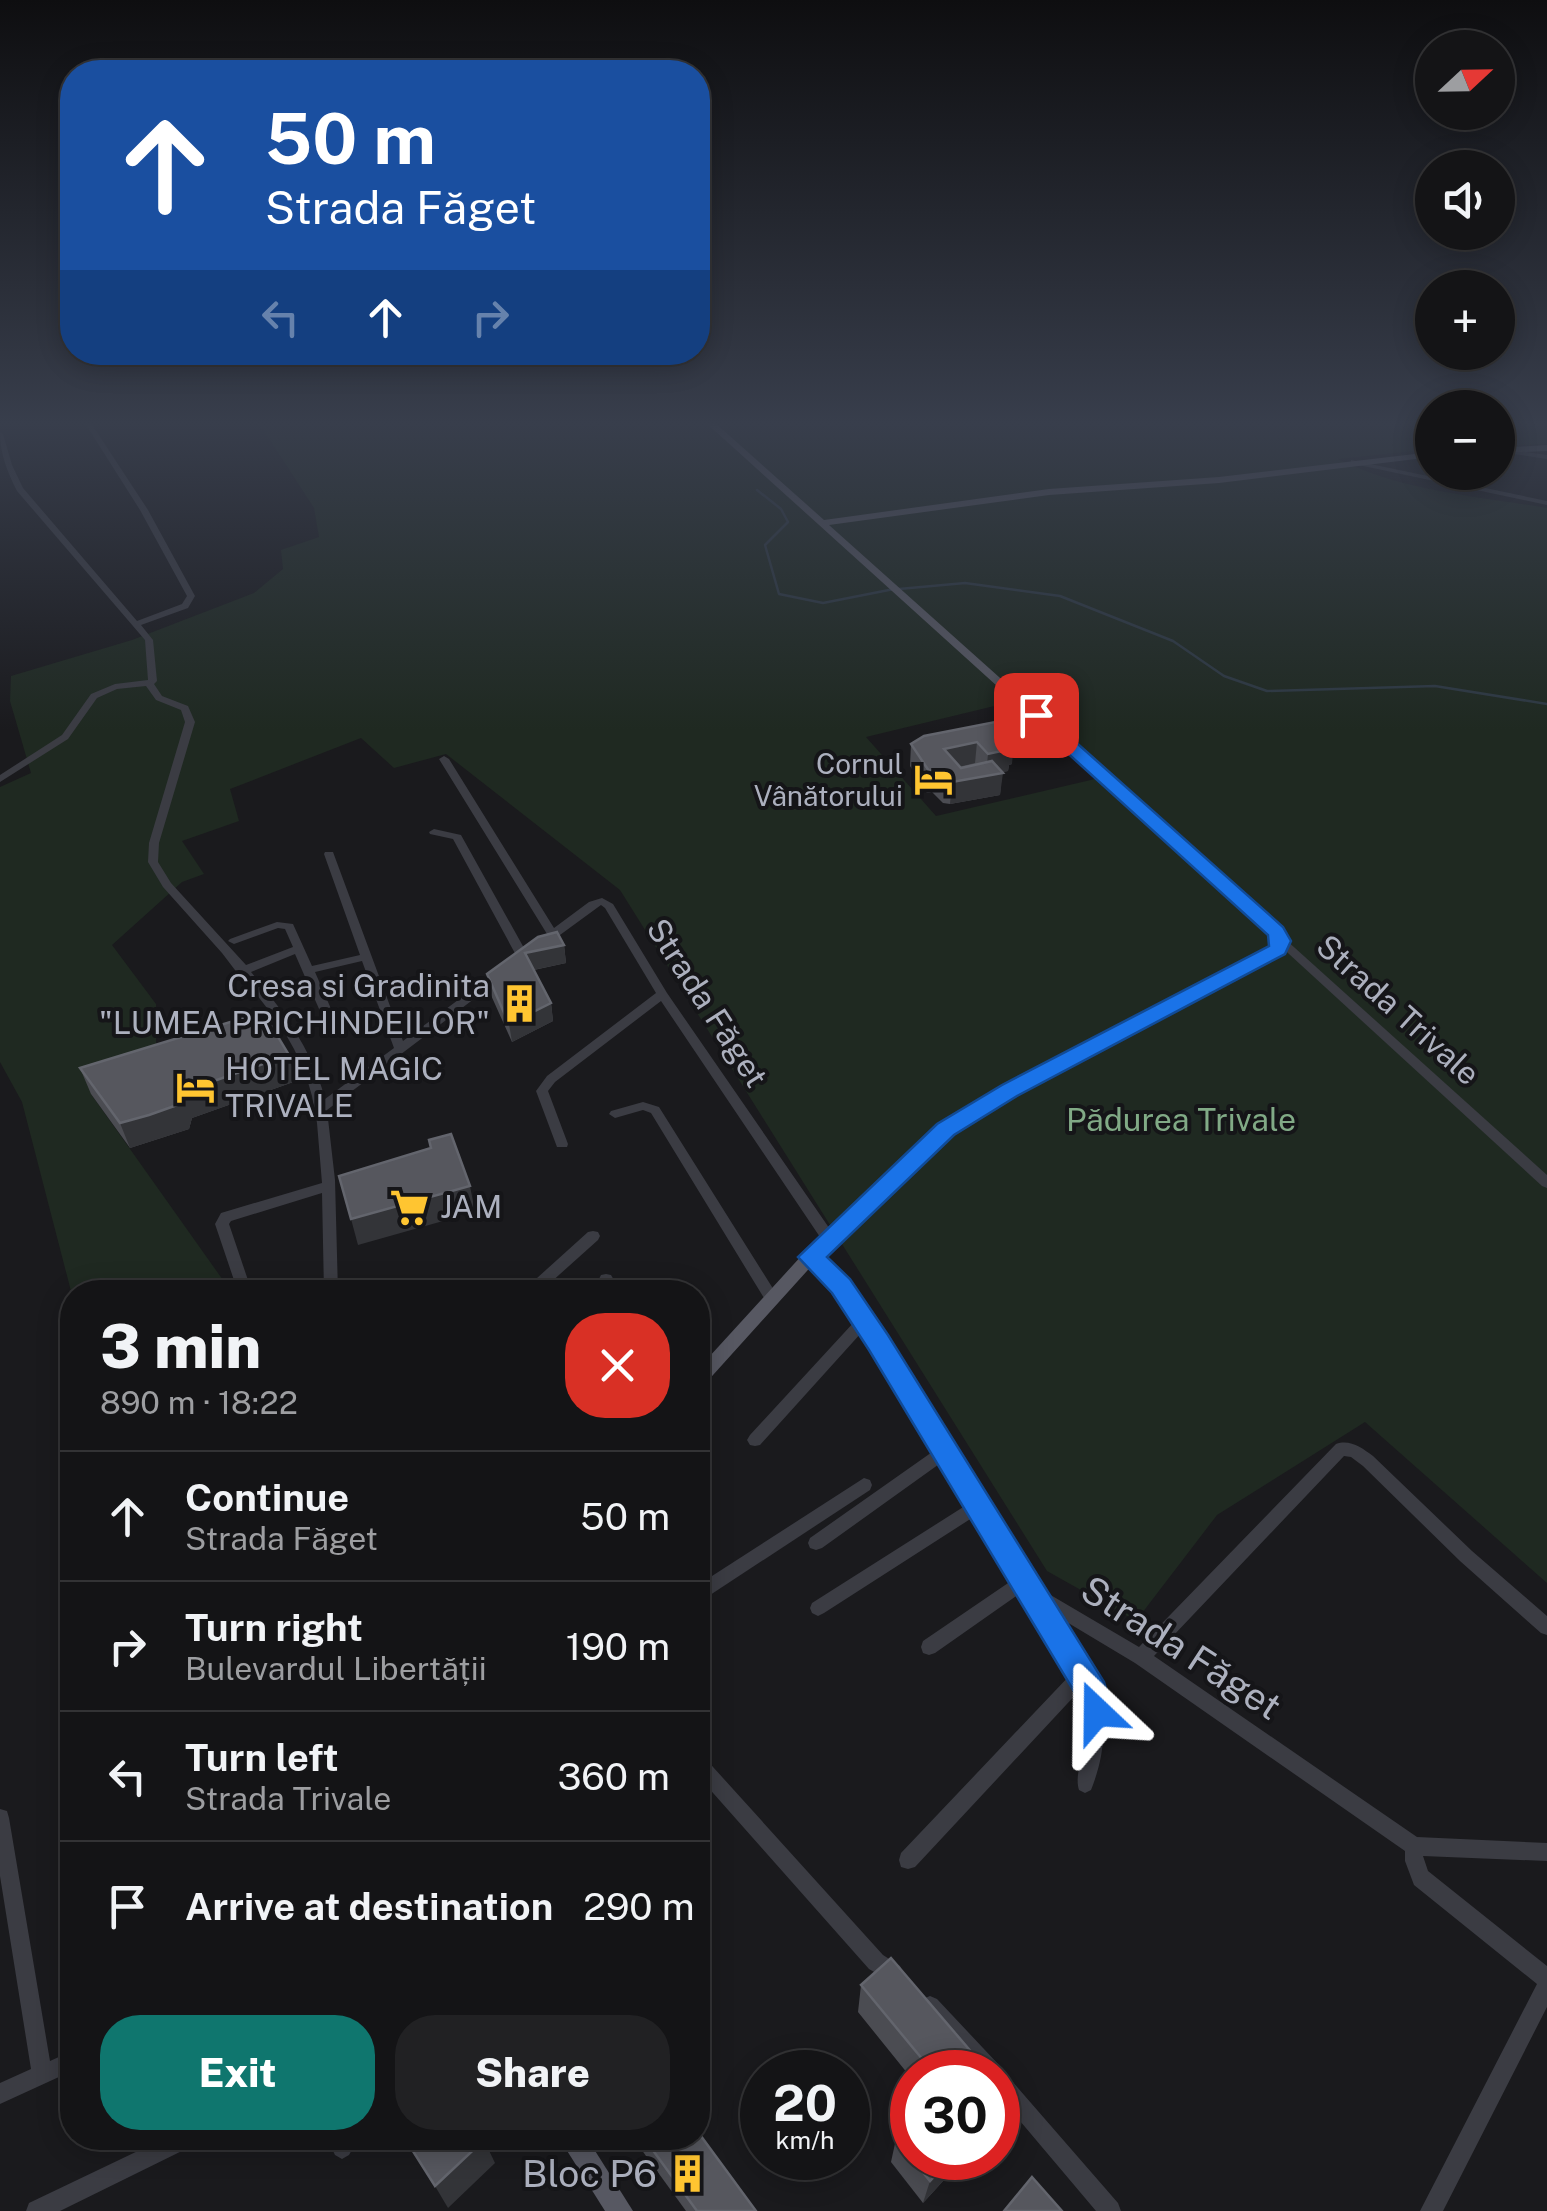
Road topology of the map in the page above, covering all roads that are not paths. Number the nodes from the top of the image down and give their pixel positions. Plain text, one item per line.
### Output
1 (49, 523) edge
2 (151, 523) edge
3 (825, 523) edge
4 (136, 624) junction
5 (149, 683) junction
6 (444, 758) dead end
7 (0, 779) edge
8 (434, 832) dead end
9 (329, 854) dead end
10 (553, 934) junction
11 (234, 941) dead end
12 (1281, 941) junction
13 (300, 948) junction
14 (365, 957) junction
15 (523, 957) junction
16 (309, 970) junction
17 (242, 972) junction
18 (662, 994) junction
19 (329, 1018) dead end
20 (400, 1049) junction
21 (321, 1108) junction
22 (615, 1114) dead end
23 (562, 1144) dead end
24 (1547, 1183) edge
25 (326, 1187) junction
26 (593, 1236) dead end
27 (828, 1239) junction
28 (810, 1257) junction
29 (241, 1280) edge
30 (330, 1280) edge
31 (544, 1280) edge
32 (772, 1299) junction
33 (864, 1321) junction
34 (710, 1367) edge
35 (755, 1440) dead end
36 (945, 1450) junction
37 (864, 1485) dead end
38 (978, 1506) junction
39 (816, 1542) dead end
40 (710, 1586) edge
41 (1027, 1587) junction
42 (818, 1608) dead end
43 (1547, 1627) edge
44 (929, 1647) dead end
45 (1140, 1658) junction
46 (1082, 1674) junction
47 (710, 1776) edge
48 (1085, 1784) dead end
49 (0, 1818) edge
50 (1414, 1846) junction
51 (1547, 1852) edge
52 (908, 1860) dead end
53 (1547, 1978) edge
54 (1547, 1986) edge
55 (971, 2050) edge
56 (60, 2066) edge
57 (42, 2074) junction
58 (0, 2094) edge
59 (1020, 2106) edge
60 (166, 2150) edge
61 (580, 2150) edge
62 (74, 2202) edge
63 (36, 2211) edge
64 (620, 2211) edge
65 (1110, 2211) edge
66 (1431, 2211) edge

1 - 4 street
2 - 4 street
3 - 12 main road, Strada Trivale
4 - 5 street
5 - 7 street
5 - 17 street
6 - 10 street
8 - 15 street
9 - 14 street
10 - 15 street
10 - 18 street, Strada Făget
11 - 13 street
12 - 24 street, Strada Trivale
12 - 27 main road
13 - 16 street
13 - 17 street
14 - 16 street
14 - 20 street
15 - 20 street
16 - 19 street
17 - 21 street
18 - 23 street
18 - 27 street, Strada Făget
20 - 21 street
21 - 25 street
22 - 32 street
25 - 29 street
25 - 30 street
26 - 31 street
27 - 28 main road
28 - 32 main road
28 - 33 street, Strada Făget
32 - 34 main road
33 - 35 street
33 - 36 street, Strada Făget
36 - 38 street, Strada Făget
36 - 39 street
37 - 40 street
38 - 41 street, Strada Făget
38 - 42 street
41 - 44 street
41 - 45 street, Strada Făget
41 - 46 street
43 - 45 street
45 - 50 street, Strada Făget
46 - 48 street
46 - 52 street
47 - 55 street
49 - 57 street
50 - 51 street
50 - 53 street
54 - 66 street
56 - 57 street
57 - 58 street
59 - 65 street
60 - 62 street
61 - 64 main road
62 - 63 street

